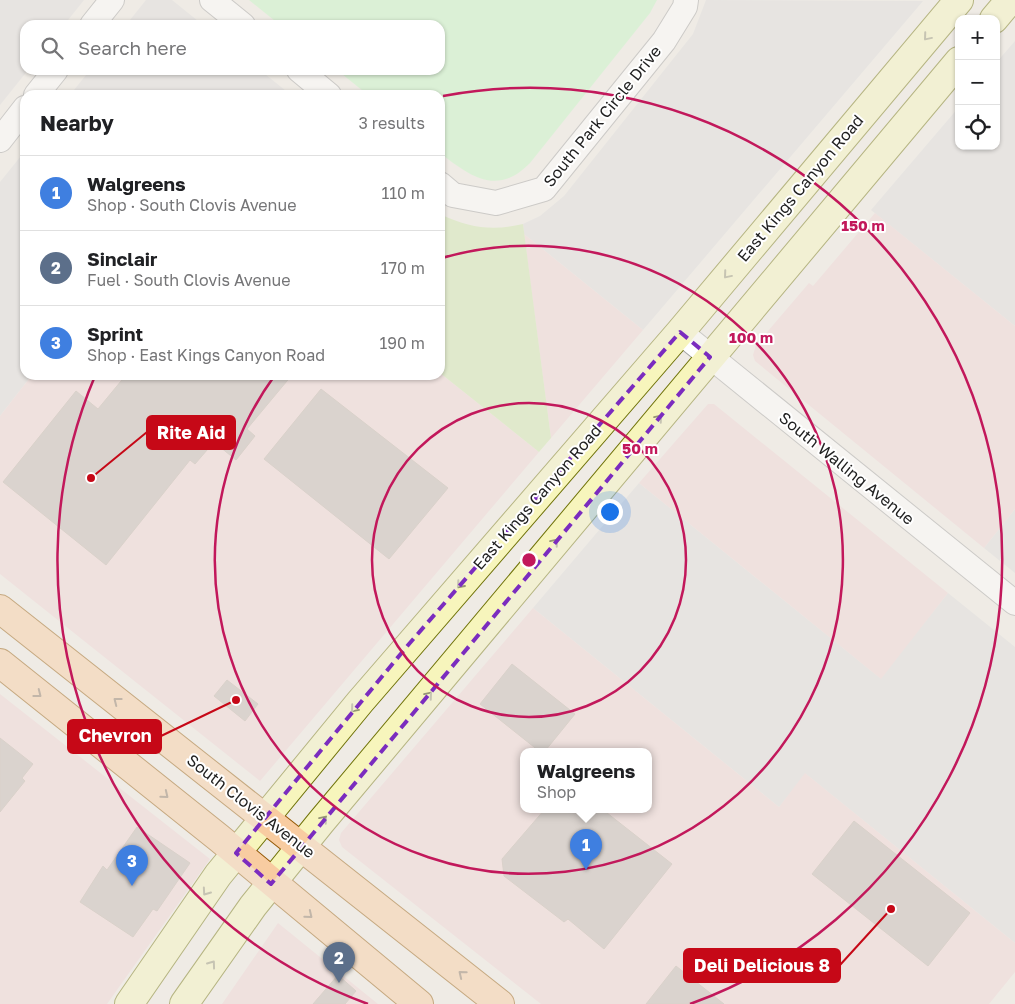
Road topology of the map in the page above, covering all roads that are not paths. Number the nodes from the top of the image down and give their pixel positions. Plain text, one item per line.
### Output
1 (112, 0) edge
2 (212, 0) edge
3 (686, 0) edge
4 (959, 0) edge
5 (1010, 0) edge
6 (997, 15) edge
7 (96, 20) edge
8 (237, 20) edge
9 (955, 66) edge
10 (52, 75) edge
11 (304, 75) edge
12 (40, 90) edge
13 (323, 90) edge
14 (20, 114) edge
15 (0, 140) edge
16 (445, 188) edge
17 (680, 332) junction
18 (710, 357) junction
19 (1015, 603) edge
20 (0, 609) edge
21 (0, 663) edge
22 (266, 817) junction
23 (302, 845) junction
24 (236, 853) junction
25 (271, 884) junction
26 (129, 1004) edge
27 (184, 1004) edge
28 (419, 1004) edge
29 (500, 1004) edge

1 - 7 street
2 - 8 street
3 - 16 street, South Park Circle Drive
4 -> 17 main road, East Kings Canyon Road
5 - 6 main road
9 - 18 main road
10 - 12 street
11 - 13 street
14 - 15 street
17 - 18 street, South Walling Avenue
17 -> 22 main road, East Kings Canyon Road
18 - 19 street, South Walling Avenue
23 -> 18 main road
22 -> 20 main road, South Clovis Avenue
21 -> 24 main road
22 - 23 main road, South Clovis Avenue
22 - 24 main road, East Kings Canyon Road
23 - 25 main road
29 -> 23 main road, South Clovis Avenue
24 - 25 main road
24 -> 26 main road, East Kings Canyon Road
27 -> 25 main road
25 -> 28 main road

